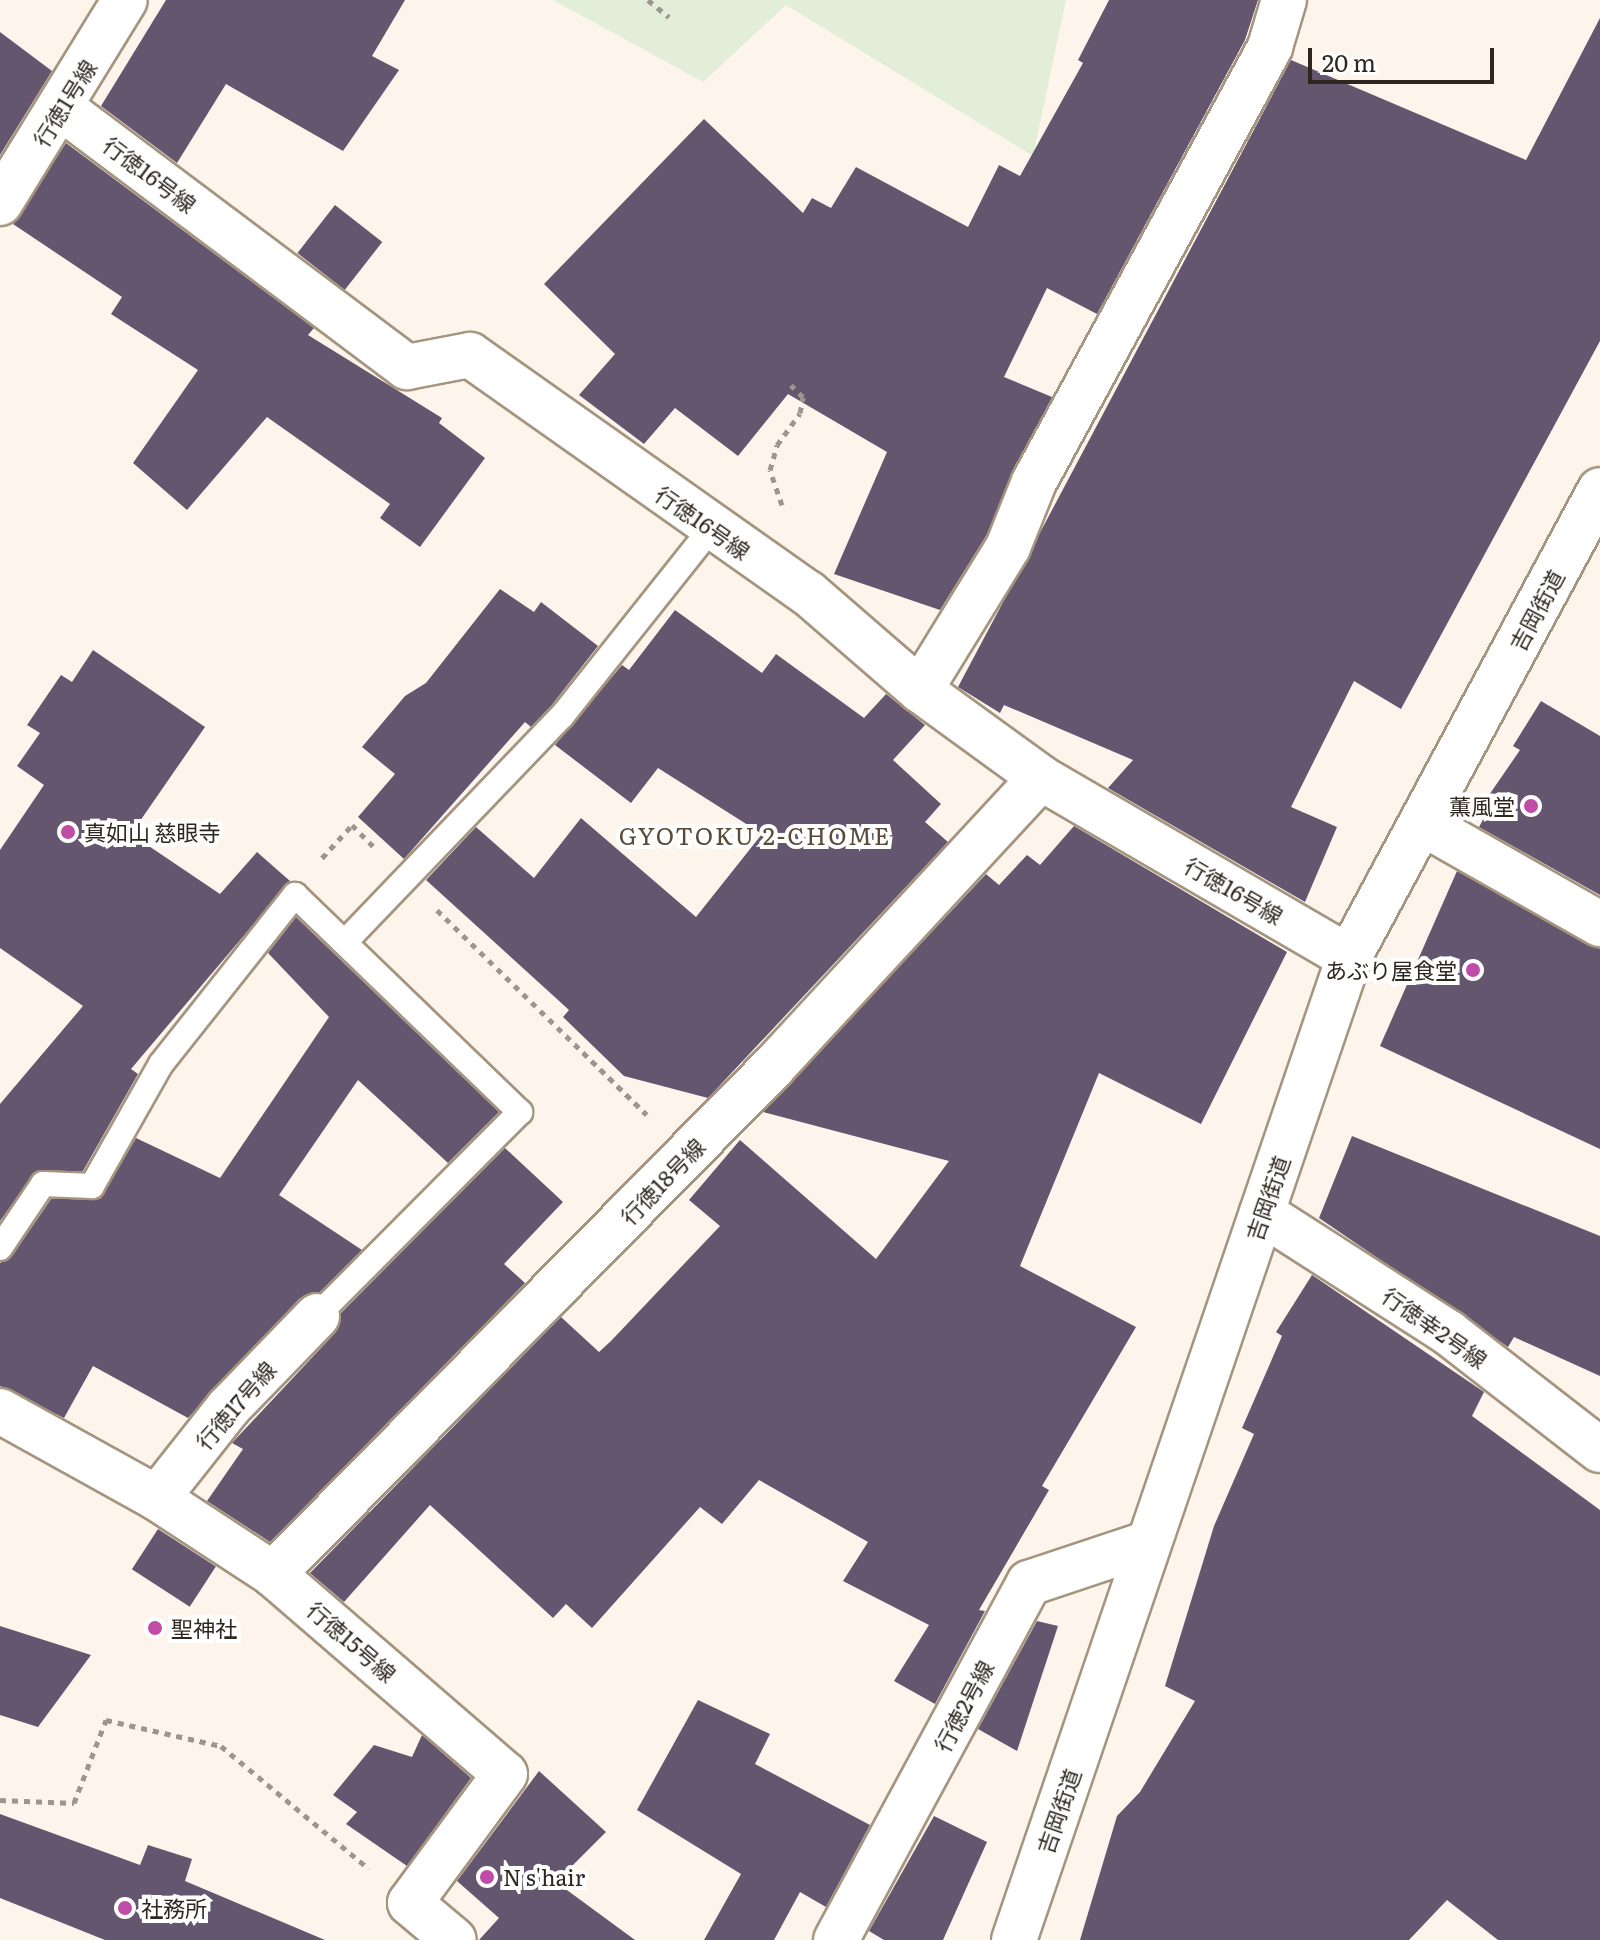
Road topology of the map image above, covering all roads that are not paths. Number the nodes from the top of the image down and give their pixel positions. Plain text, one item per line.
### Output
1 (125, 0) edge
2 (1284, 0) edge
3 (63, 109) junction
4 (0, 203) edge
5 (1600, 490) edge
6 (711, 529) junction
7 (920, 690) junction
8 (1041, 778) junction
9 (1422, 823) junction
10 (1600, 924) edge
11 (345, 942) junction
12 (1349, 957) junction
13 (1262, 1213) junction
14 (0, 1248) edge
15 (317, 1316) joint
16 (0, 1411) edge
17 (1600, 1450) edge
18 (157, 1498) junction
19 (1149, 1543) junction
20 (273, 1574) junction
21 (454, 1940) edge
22 (836, 1940) edge
23 (1014, 1940) edge

1 - 3 street, 行徳1号線
2 - 7 street
3 - 4 street, 行徳1号線
3 - 6 street, 行徳16号線
5 - 9 street, 吉岡街道
6 - 7 street, 行徳16号線
6 - 11 lane
7 - 8 street, 行徳16号線
8 - 12 street, 行徳16号線
8 - 20 street, 行徳18号線
9 - 10 street
9 - 12 street, 吉岡街道
11 - 14 lane
11 - 15 lane
12 - 13 street, 吉岡街道
13 - 17 street, 行徳幸2号線
13 - 19 street, 吉岡街道
15 - 18 street, 行徳17号線
16 - 18 street, 行徳15号線
18 - 20 street, 行徳15号線
19 - 22 street, 行徳2号線
19 - 23 street, 吉岡街道
20 - 21 street, 行徳15号線

